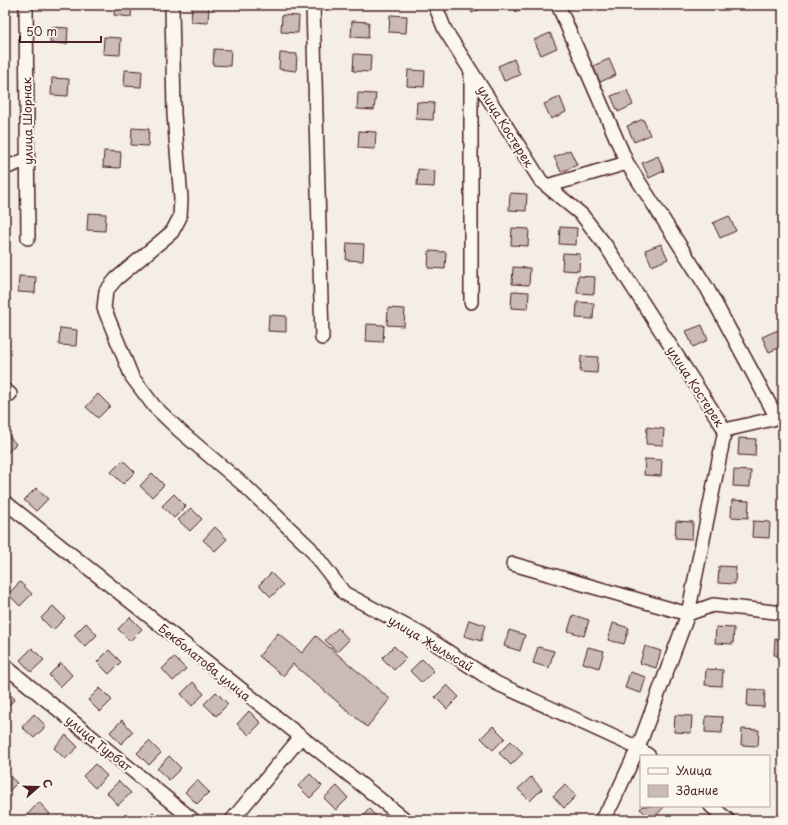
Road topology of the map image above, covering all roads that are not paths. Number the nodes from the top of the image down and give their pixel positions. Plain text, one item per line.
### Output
1 (26, 5) edge
2 (172, 5) edge
3 (313, 5) edge
4 (435, 5) edge
5 (558, 5) edge
6 (471, 71) junction
7 (28, 159) junction
8 (627, 164) junction
9 (5, 168) edge
10 (547, 186) junction
11 (28, 238) dead end
12 (471, 302) dead end
13 (322, 338) dead end
14 (780, 418) edge
15 (725, 430) junction
16 (5, 502) edge
17 (513, 564) dead end
18 (783, 613) edge
19 (688, 614) junction
20 (5, 666) edge
21 (300, 738) junction
22 (638, 748) junction
23 (648, 755) edge
24 (712, 807) edge
25 (193, 820) edge
26 (232, 820) edge
27 (406, 820) edge
28 (601, 820) edge
29 (728, 820) edge

1 - 7 street, улица Шорнак
2 - 22 street, улица Жылысай
3 - 13 street
4 - 6 street, улица Костерек
5 - 8 street
6 - 10 street, улица Костерек
6 - 12 street
7 - 9 street
7 - 11 street, улица Шорнак
8 - 10 street
8 - 14 street
10 - 15 street, улица Костерек
14 - 15 street
15 - 19 street, улица Костерек
16 - 21 street, Бекболатова улица
17 - 19 street
18 - 19 street
19 - 22 street, улица Костерек
20 - 25 street, улица Турбат
21 - 26 street
21 - 27 street, Бекболатова улица
22 - 23 street, улица Жылысай
22 - 28 street, улица Костерек
24 - 29 street

